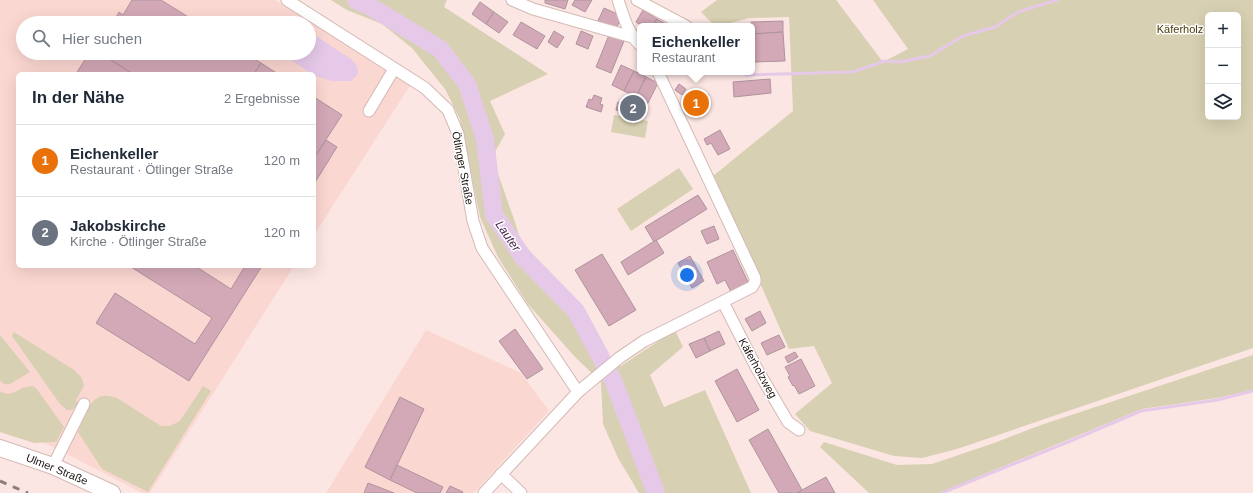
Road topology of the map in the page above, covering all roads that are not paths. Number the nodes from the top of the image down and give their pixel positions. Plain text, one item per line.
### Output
1 (288, 0) edge
2 (512, 0) edge
3 (618, 0) edge
4 (637, 0) edge
5 (313, 16) edge
6 (316, 18) edge
7 (680, 23) edge
8 (632, 37) junction
9 (637, 42) edge
10 (394, 69) junction
11 (659, 75) edge
12 (369, 111) dead end
13 (723, 302) junction
14 (578, 392) junction
15 (84, 404) dead end
16 (798, 430) dead end
17 (0, 448) edge
18 (53, 466) junction
19 (501, 474) junction
20 (112, 493) edge
21 (484, 493) edge
22 (521, 493) edge

1 - 5 street, Ötlinger Straße
2 - 8 street
3 - 8 street
4 - 7 street
6 - 10 street, Ötlinger Straße
8 - 9 street
10 - 12 street
10 - 14 street, Ötlinger Straße
11 - 13 street
13 - 14 street
13 - 16 street, Käferholzweg
14 - 19 street
15 - 18 street
17 - 18 main road, Ulmer Straße
18 - 20 main road, Ulmer Straße
19 - 21 street
19 - 22 street

